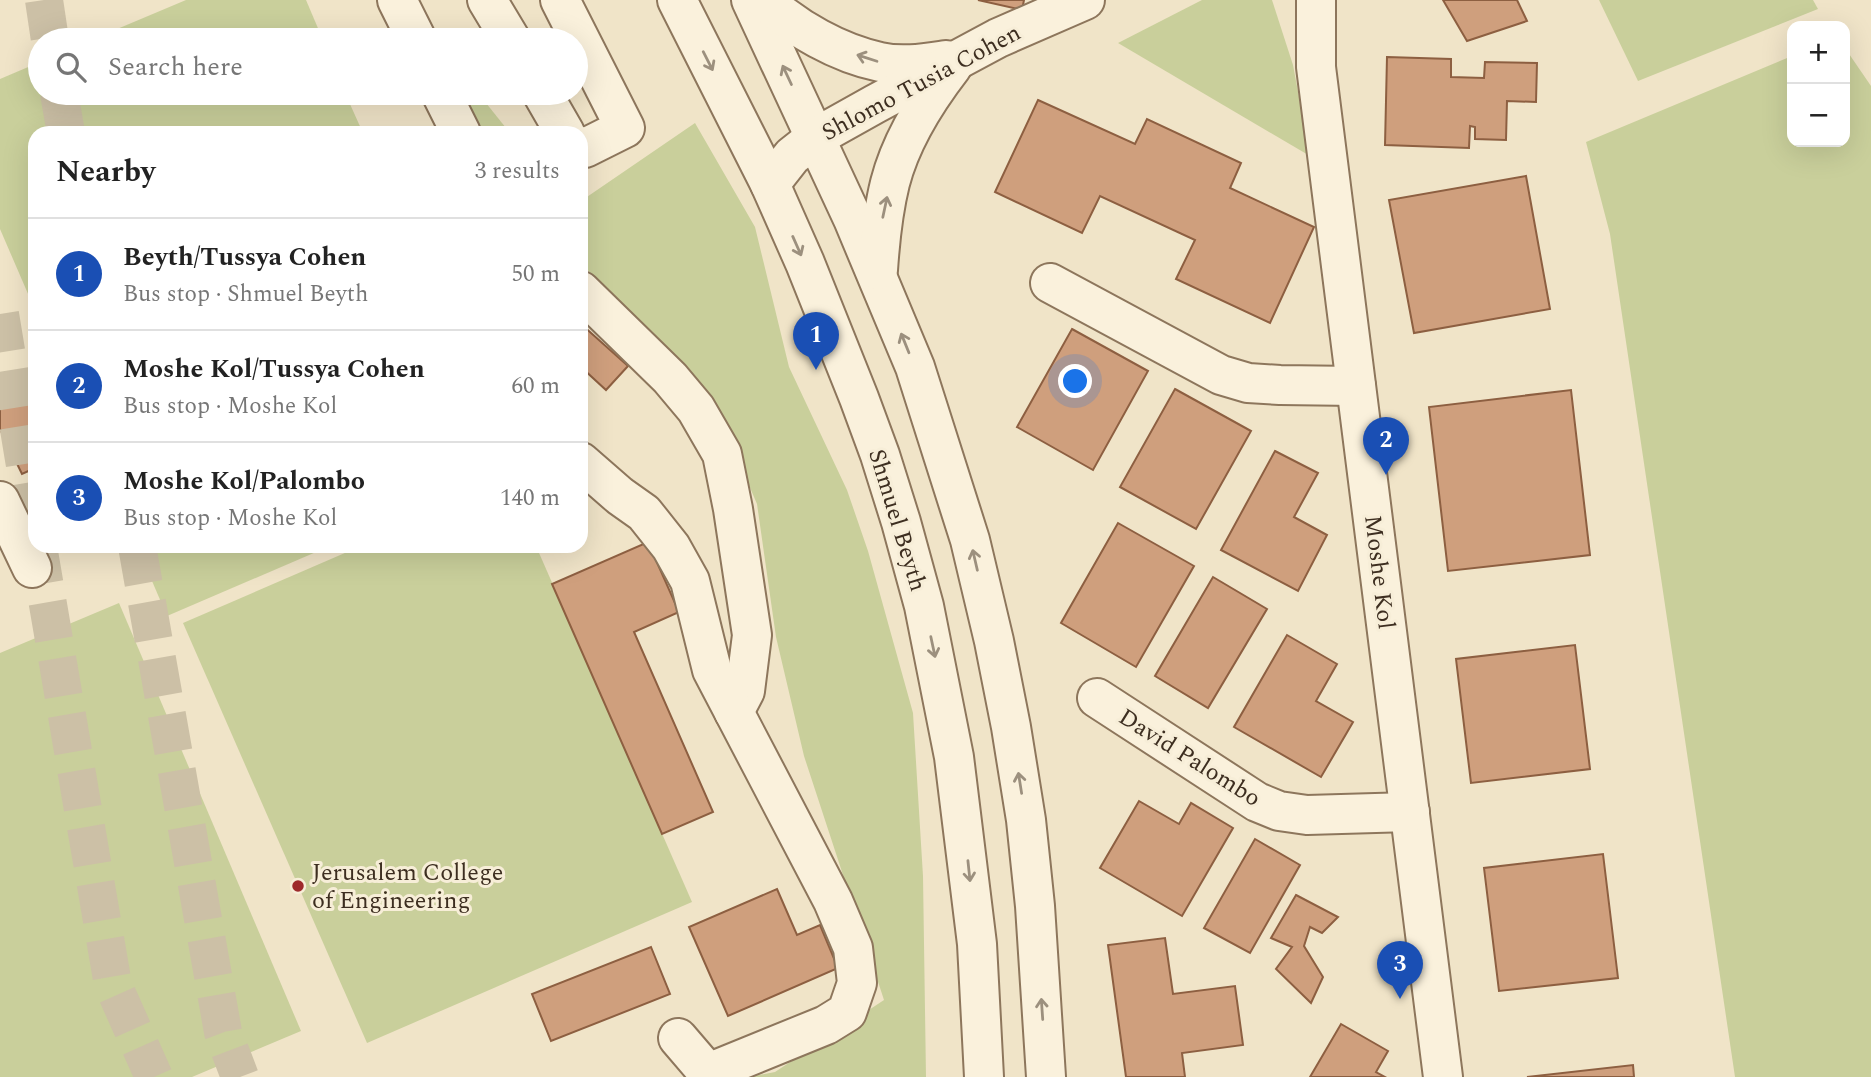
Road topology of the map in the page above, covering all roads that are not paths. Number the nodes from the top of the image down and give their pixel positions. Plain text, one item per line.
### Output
1 (397, 0) edge
2 (487, 0) edge
3 (560, 0) edge
4 (677, 0) edge
5 (751, 0) edge
6 (764, 0) edge
7 (1085, 0) edge
8 (1297, 0) edge
9 (1316, 0) edge
10 (411, 28) edge
11 (504, 28) edge
12 (574, 28) edge
13 (588, 55) edge
14 (959, 59) junction
15 (1316, 67) junction
16 (448, 105) edge
17 (549, 105) edge
18 (458, 126) edge
19 (561, 126) edge
20 (816, 137) junction
21 (588, 146) edge
22 (770, 184) junction
23 (877, 275) junction
24 (1050, 283) dead end
25 (588, 298) edge
26 (1356, 386) junction
27 (588, 468) edge
28 (0, 501) edge
29 (32, 568) dead end
30 (1097, 698) dead end
31 (734, 712) junction
32 (1410, 812) junction
33 (678, 1038) dead end
34 (984, 1077) edge
35 (1046, 1077) edge
36 (1443, 1077) edge

1 - 10 street
2 - 11 street
3 - 12 street
4 -> 22 street, Shmuel Beyth
20 -> 5 street
14 -> 6 street
7 - 14 street, Shlomo Tusia Cohen
8 - 15 street, Moshe Kol
9 - 15 street, Moshe Kol
13 - 21 street
14 - 20 street, Shlomo Tusia Cohen
23 -> 14 street
15 - 26 street, Moshe Kol
16 - 18 street
17 - 19 street
20 - 22 street, Shlomo Tusia Cohen
20 - 23 street
22 -> 34 street, Shmuel Beyth
35 -> 23 street
24 - 26 street
25 - 31 street
26 - 32 street, Moshe Kol
27 - 31 street
28 - 29 street
30 - 32 street, David Palombo
31 - 33 street
32 - 36 street, Moshe Kol

